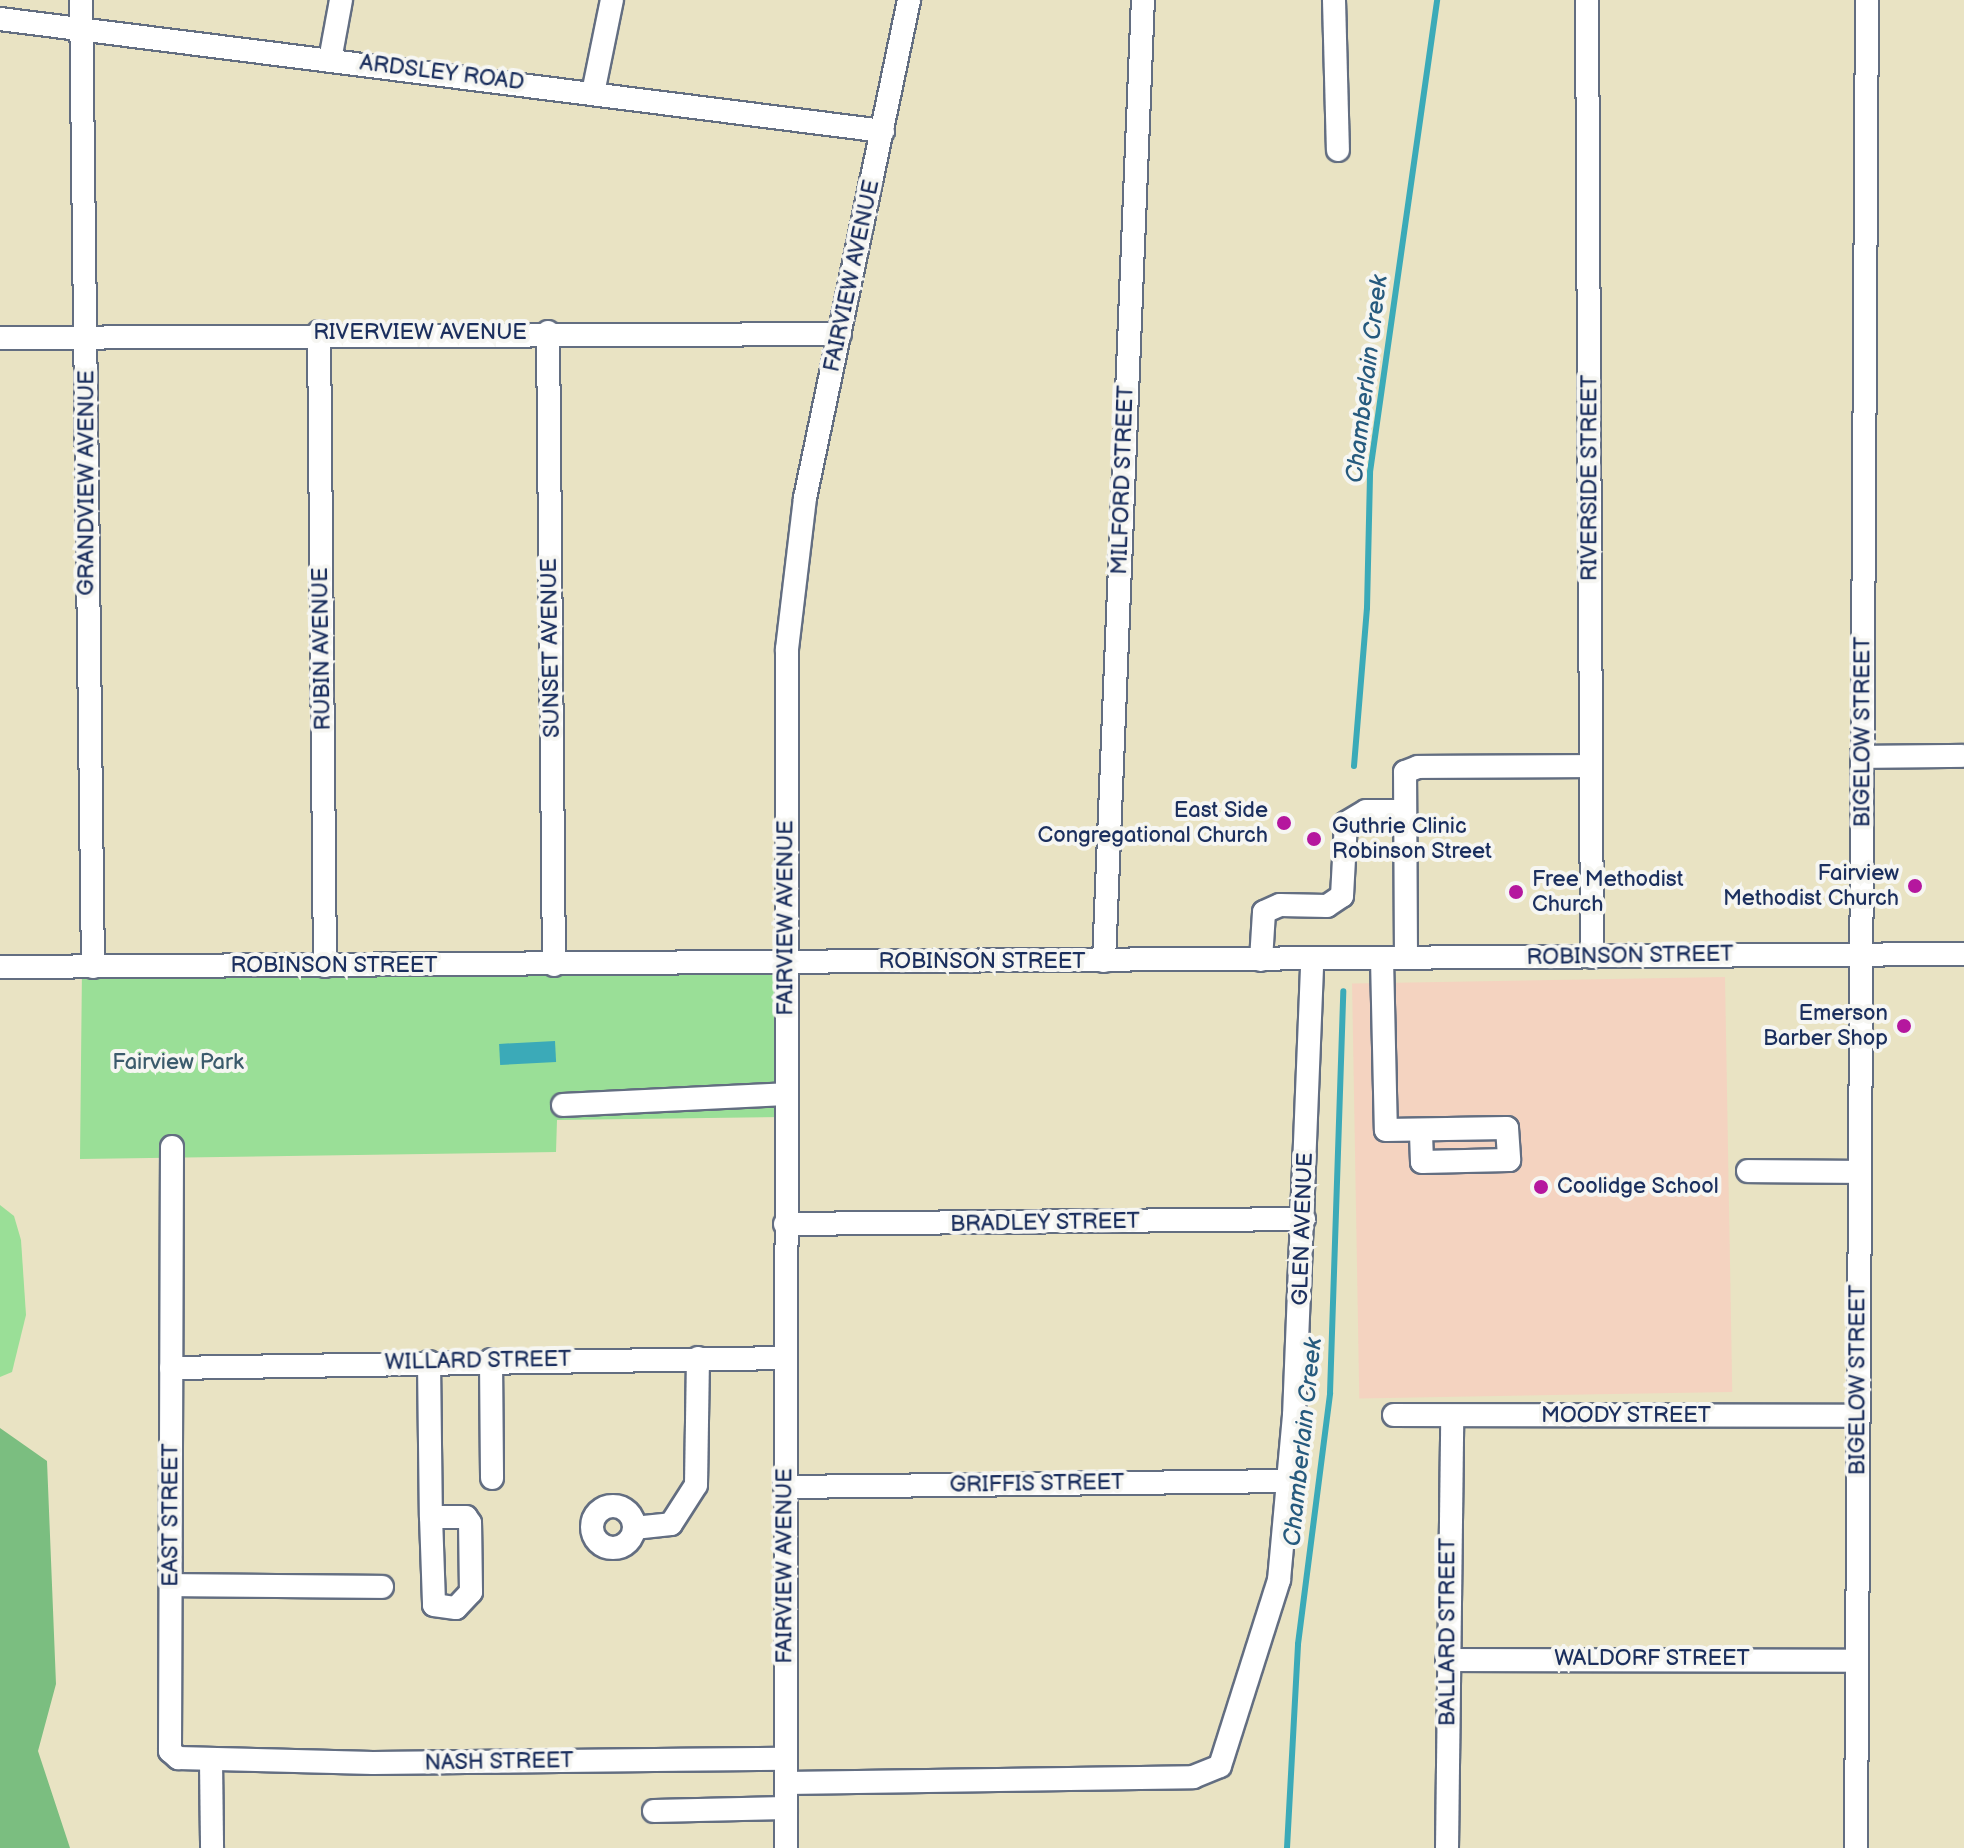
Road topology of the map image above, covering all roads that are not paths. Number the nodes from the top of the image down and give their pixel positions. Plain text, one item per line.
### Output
1 (81, 0) edge
2 (341, 0) edge
3 (612, 0) edge
4 (909, 0) edge
5 (1143, 0) edge
6 (1334, 0) edge
7 (1587, 0) edge
8 (1867, 0) edge
9 (0, 19) edge
10 (82, 30) junction
11 (330, 60) junction
12 (593, 93) junction
13 (883, 131) junction
14 (1338, 150) dead end
15 (319, 332) junction
16 (548, 332) junction
17 (840, 334) junction
18 (87, 336) junction
19 (0, 338) edge
20 (1962, 756) dead end
21 (1863, 757) junction
22 (1591, 766) junction
23 (1403, 811) junction
24 (1964, 954) edge
25 (1862, 955) junction
26 (1592, 957) junction
27 (1406, 958) junction
28 (1312, 959) junction
29 (1382, 959) junction
30 (1261, 960) junction
31 (1104, 961) junction
32 (786, 963) junction
33 (554, 965) junction
34 (325, 966) junction
35 (0, 967) edge
36 (93, 967) junction
37 (785, 1094) junction
38 (563, 1105) dead end
39 (1421, 1130) dead end
40 (172, 1147) dead end
41 (1748, 1171) dead end
42 (1859, 1172) junction
43 (1304, 1219) junction
44 (785, 1224) junction
45 (698, 1358) junction
46 (785, 1358) junction
47 (491, 1360) junction
48 (429, 1362) junction
49 (171, 1368) junction
50 (1394, 1415) dead end
51 (1452, 1416) junction
52 (1857, 1416) junction
53 (492, 1478) dead end
54 (1289, 1481) junction
55 (785, 1487) junction
56 (431, 1517) dead end
57 (634, 1528) dead end
58 (171, 1585) junction
59 (382, 1587) dead end
60 (1447, 1660) junction
61 (1857, 1661) junction
62 (786, 1759) junction
63 (211, 1761) junction
64 (786, 1783) junction
65 (786, 1808) junction
66 (654, 1811) dead end
67 (212, 1848) edge
68 (786, 1848) edge
69 (1447, 1848) edge
70 (1856, 1848) edge

1 - 10 street, GRANDVIEW AVENUE
2 - 11 street
3 - 12 street
4 - 13 street, FAIRVIEW AVENUE
5 - 31 street, MILFORD STREET
6 - 14 street
7 - 22 street, RIVERSIDE STREET
8 - 21 street, BIGELOW STREET
9 - 10 street, ARDSLEY ROAD
10 - 11 street, ARDSLEY ROAD
10 - 18 street, GRANDVIEW AVENUE
11 - 12 street, ARDSLEY ROAD
12 - 13 street, ARDSLEY ROAD
13 - 17 street, FAIRVIEW AVENUE
15 - 16 street, RIVERVIEW AVENUE
15 - 18 street, RIVERVIEW AVENUE
15 - 34 street, RUBIN AVENUE
16 - 17 street, RIVERVIEW AVENUE
16 - 33 street, SUNSET AVENUE
17 - 32 street, FAIRVIEW AVENUE
18 - 19 street, RIVERVIEW AVENUE
18 - 36 street, GRANDVIEW AVENUE
20 - 21 street
21 - 25 street, BIGELOW STREET
22 - 23 street
22 - 26 street, RIVERSIDE STREET
23 - 27 street
23 - 30 street
24 - 25 street, ROBINSON STREET
25 - 26 street, ROBINSON STREET
25 - 42 street, BIGELOW STREET
26 - 27 street, ROBINSON STREET
27 - 29 street, ROBINSON STREET
28 - 29 street, ROBINSON STREET
28 - 30 street, ROBINSON STREET
28 - 43 street, GLEN AVENUE
29 - 39 street
30 - 31 street, ROBINSON STREET
31 - 32 street, ROBINSON STREET
32 - 33 street, ROBINSON STREET
32 - 37 street, FAIRVIEW AVENUE
33 - 34 street, ROBINSON STREET
34 - 36 street, ROBINSON STREET
35 - 36 street, ROBINSON STREET
37 - 38 street
37 - 44 street, FAIRVIEW AVENUE
40 - 49 street, EAST STREET
41 - 42 street
42 - 52 street, BIGELOW STREET
43 - 44 street, BRADLEY STREET
43 - 54 street, GLEN AVENUE
44 - 46 street, FAIRVIEW AVENUE
45 - 46 street, WILLARD STREET
45 - 47 street, WILLARD STREET
45 - 57 street
46 - 55 street, FAIRVIEW AVENUE
47 - 48 street, WILLARD STREET
47 - 53 street
48 - 49 street, WILLARD STREET
48 - 56 street
49 - 58 street, EAST STREET
50 - 51 street, MOODY STREET
51 - 52 street, MOODY STREET
51 - 60 street, BALLARD STREET
52 - 61 street, BIGELOW STREET
54 - 55 street, GRIFFIS STREET
54 - 64 street, GLEN AVENUE
55 - 62 street, FAIRVIEW AVENUE
58 - 59 street
58 - 63 street, EAST STREET
60 - 61 street, WALDORF STREET
60 - 69 street, BALLARD STREET
61 - 70 street, BIGELOW STREET
62 - 63 street, NASH STREET
62 - 64 street, FAIRVIEW AVENUE
63 - 67 street
64 - 65 street, FAIRVIEW AVENUE
65 - 66 street
65 - 68 street, FAIRVIEW AVENUE

